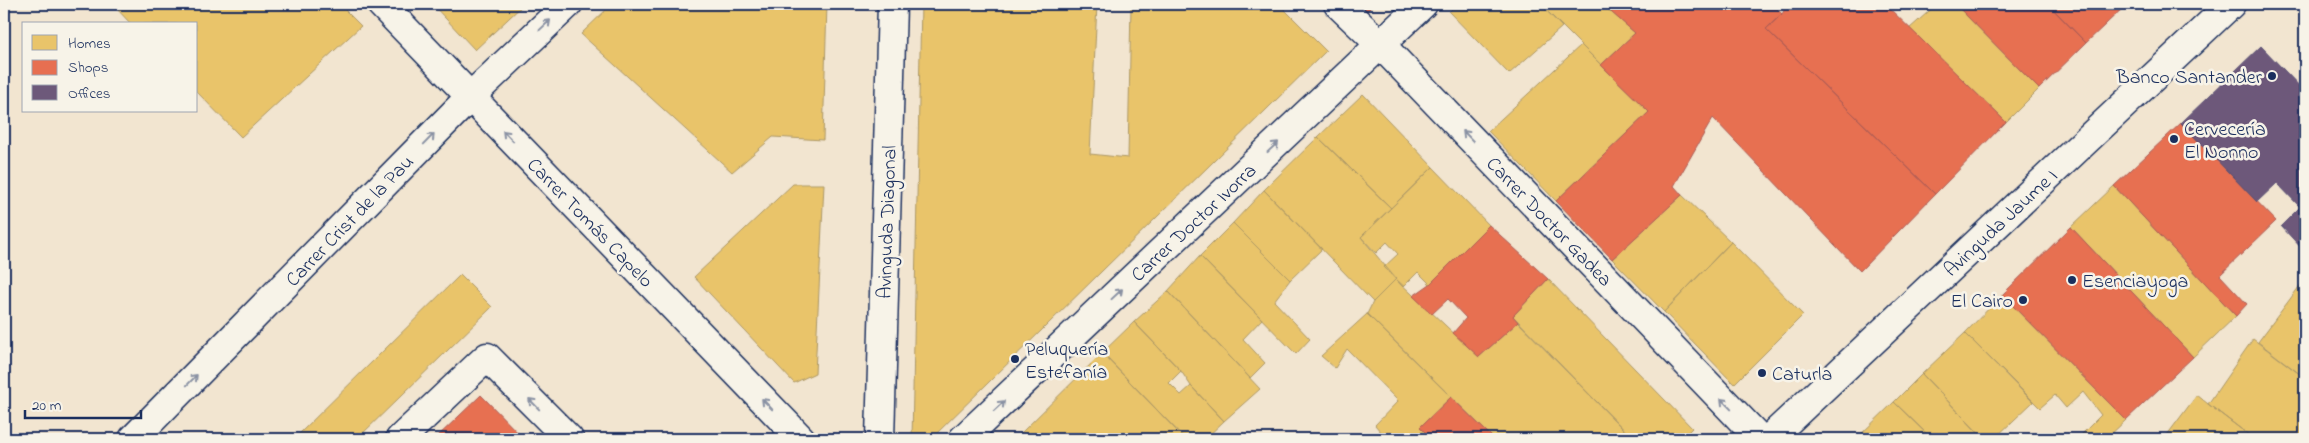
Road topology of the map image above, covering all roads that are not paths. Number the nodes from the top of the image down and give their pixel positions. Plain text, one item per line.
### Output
1 (381, 4) edge
2 (568, 4) edge
3 (892, 4) edge
4 (1338, 4) edge
5 (1423, 4) edge
6 (2231, 4) edge
7 (1381, 45) junction
8 (470, 97) junction
9 (133, 439) edge
10 (400, 439) edge
11 (569, 439) edge
12 (801, 439) edge
13 (880, 439) edge
14 (963, 439) edge
15 (1760, 439) edge
16 (1769, 439) edge

1 - 8 street, Carrer Tomás Capelo
8 -> 2 street, Carrer Crist de la Pau
3 - 13 street, Avinguda Diagonal
4 - 7 street, Carrer Doctor Gadea
5 - 7 street, Carrer Doctor Ivorra
6 - 16 street, Avinguda Jaume I
14 -> 7 street, Carrer Doctor Ivorra
15 -> 7 street, Carrer Doctor Gadea
9 -> 8 street, Carrer Crist de la Pau
12 -> 8 street, Carrer Tomás Capelo
11 -> 10 street

